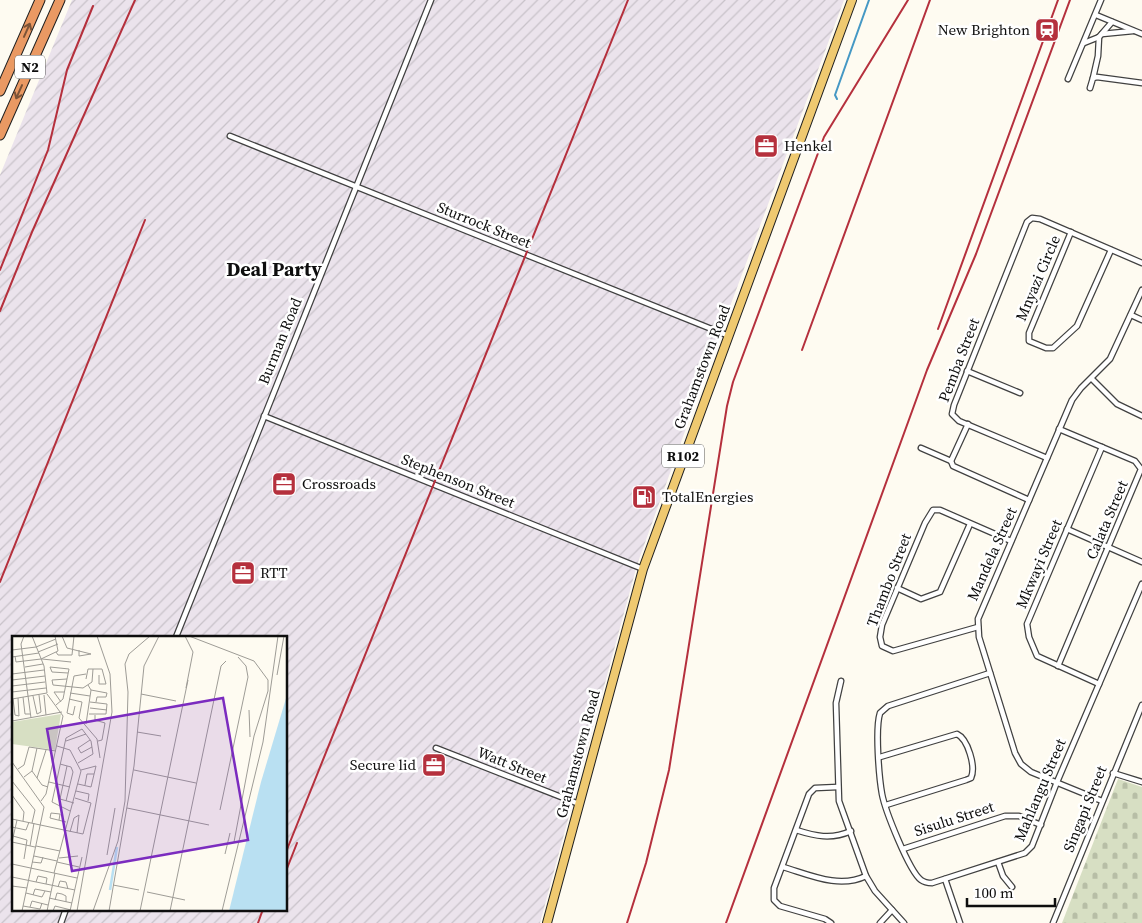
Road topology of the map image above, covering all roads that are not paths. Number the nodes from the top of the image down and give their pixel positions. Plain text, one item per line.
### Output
1 (40, 0) edge
2 (60, 0) edge
3 (431, 0) edge
4 (852, 0) edge
5 (1102, 0) edge
6 (1096, 15) junction
7 (1112, 22) junction
8 (1134, 31) junction
9 (1142, 34) edge
10 (1100, 36) junction
11 (1084, 43) junction
12 (1093, 78) junction
13 (1068, 79) dead end
14 (1142, 83) edge
15 (1090, 88) dead end
16 (0, 91) edge
17 (0, 134) edge
18 (230, 136) dead end
19 (356, 187) junction
20 (1071, 232) junction
21 (1112, 250) junction
22 (1142, 263) edge
23 (1142, 290) edge
24 (1131, 316) junction
25 (1142, 320) edge
26 (728, 336) junction
27 (967, 371) junction
28 (1092, 379) junction
29 (1020, 393) dead end
30 (264, 416) junction
31 (1142, 416) edge
32 (968, 424) junction
33 (1059, 429) junction
34 (1102, 446) junction
35 (921, 448) dead end
36 (1047, 458) junction
37 (951, 461) junction
38 (1029, 500) junction
39 (970, 524) junction
40 (1067, 528) junction
41 (1011, 540) junction
42 (1109, 548) junction
43 (1142, 562) edge
44 (643, 569) junction
45 (1142, 584) edge
46 (897, 588) junction
47 (978, 627) junction
48 (176, 636) edge
49 (1058, 666) junction
50 (990, 673) junction
51 (841, 681) dead end
52 (1099, 684) junction
53 (1142, 705) edge
54 (436, 748) dead end
55 (880, 757) junction
56 (1114, 772) junction
57 (1057, 782) junction
58 (1142, 782) edge
59 (838, 787) junction
60 (1102, 801) junction
61 (579, 804) junction
62 (886, 806) junction
63 (1041, 825) junction
64 (796, 830) junction
65 (851, 831) junction
66 (903, 849) junction
67 (998, 862) junction
68 (783, 867) junction
69 (866, 876) junction
70 (945, 879) junction
71 (1012, 887) dead end
72 (66, 910) edge
73 (892, 910) junction
74 (61, 923) edge
75 (547, 923) edge
76 (832, 923) edge
77 (880, 923) edge
78 (904, 923) edge
79 (960, 923) edge
80 (1053, 923) edge

16 -> 1 highway, N2
2 -> 17 highway, N2
3 - 19 street, Burman Road
4 - 26 main road, Grahamstown Road / R102
5 - 6 street
6 - 7 street
6 - 11 street
7 - 8 street
7 - 10 street
8 - 9 street
8 - 10 street
10 - 11 street
10 - 12 street
11 - 13 street
12 - 14 street
12 - 15 street
18 - 19 street, Sturrock Street
19 - 26 street, Sturrock Street
19 - 30 street, Burman Road
20 - 21 street
20 - 21 street, Mnyazi Circle
20 - 27 street, Pemba Street
21 - 22 street
23 - 24 street, Mandela Street
24 - 25 street
24 - 28 street, Mandela Street
26 - 44 main road, Grahamstown Road / R102
27 - 29 street
27 - 32 street, Pemba Street
28 - 31 street
28 - 33 street, Mandela Street
30 - 44 street, Stephenson Street
30 - 48 street, Burman Road
32 - 36 street, Pemba Street
32 - 37 street
33 - 34 street, Calata Street
33 - 36 street, Mandela Street
34 - 40 street, Mkwayi Street
34 - 42 street, Calata Street
35 - 37 street
36 - 38 street, Mandela Street
37 - 38 street
38 - 41 street, Mandela Street
39 - 41 street, Thambo Street
39 - 46 street
39 - 46 street, Thambo Street
40 - 42 street
40 - 49 street, Mkwayi Street
41 - 47 street, Mandela Street
42 - 43 street
42 - 49 street, Calata Street
44 - 61 main road, Grahamstown Road / R102
45 - 52 street, Mahlangu Street
46 - 47 street, Thambo Street
47 - 50 street, Mandela Street
49 - 52 street, Mkwayi Street
50 - 55 street, Mahlangu Street
50 - 57 street, Mandela Street
51 - 59 street
52 - 57 street, Mahlangu Street
53 - 56 street, Singapi Street
54 - 61 street, Watt Street
55 - 62 street, Mahlangu Street
55 - 62 street
56 - 58 street
56 - 60 street, Singapi Street
57 - 60 street, Mandela Street
57 - 63 street, Mahlangu Street
59 - 64 street
59 - 65 street
60 - 80 street, Singapi Street
61 - 75 main road, Grahamstown Road / R102
62 - 66 street, Mahlangu Street
63 - 66 street, Sisulu Street
63 - 67 street, Mahlangu Street
64 - 65 street
64 - 68 street
65 - 69 street
66 - 70 street, Mahlangu Street
67 - 70 street, Mahlangu Street
67 - 71 street
68 - 69 street
68 - 76 street
69 - 73 street
70 - 79 street
72 - 74 street
73 - 77 street
73 - 78 street

